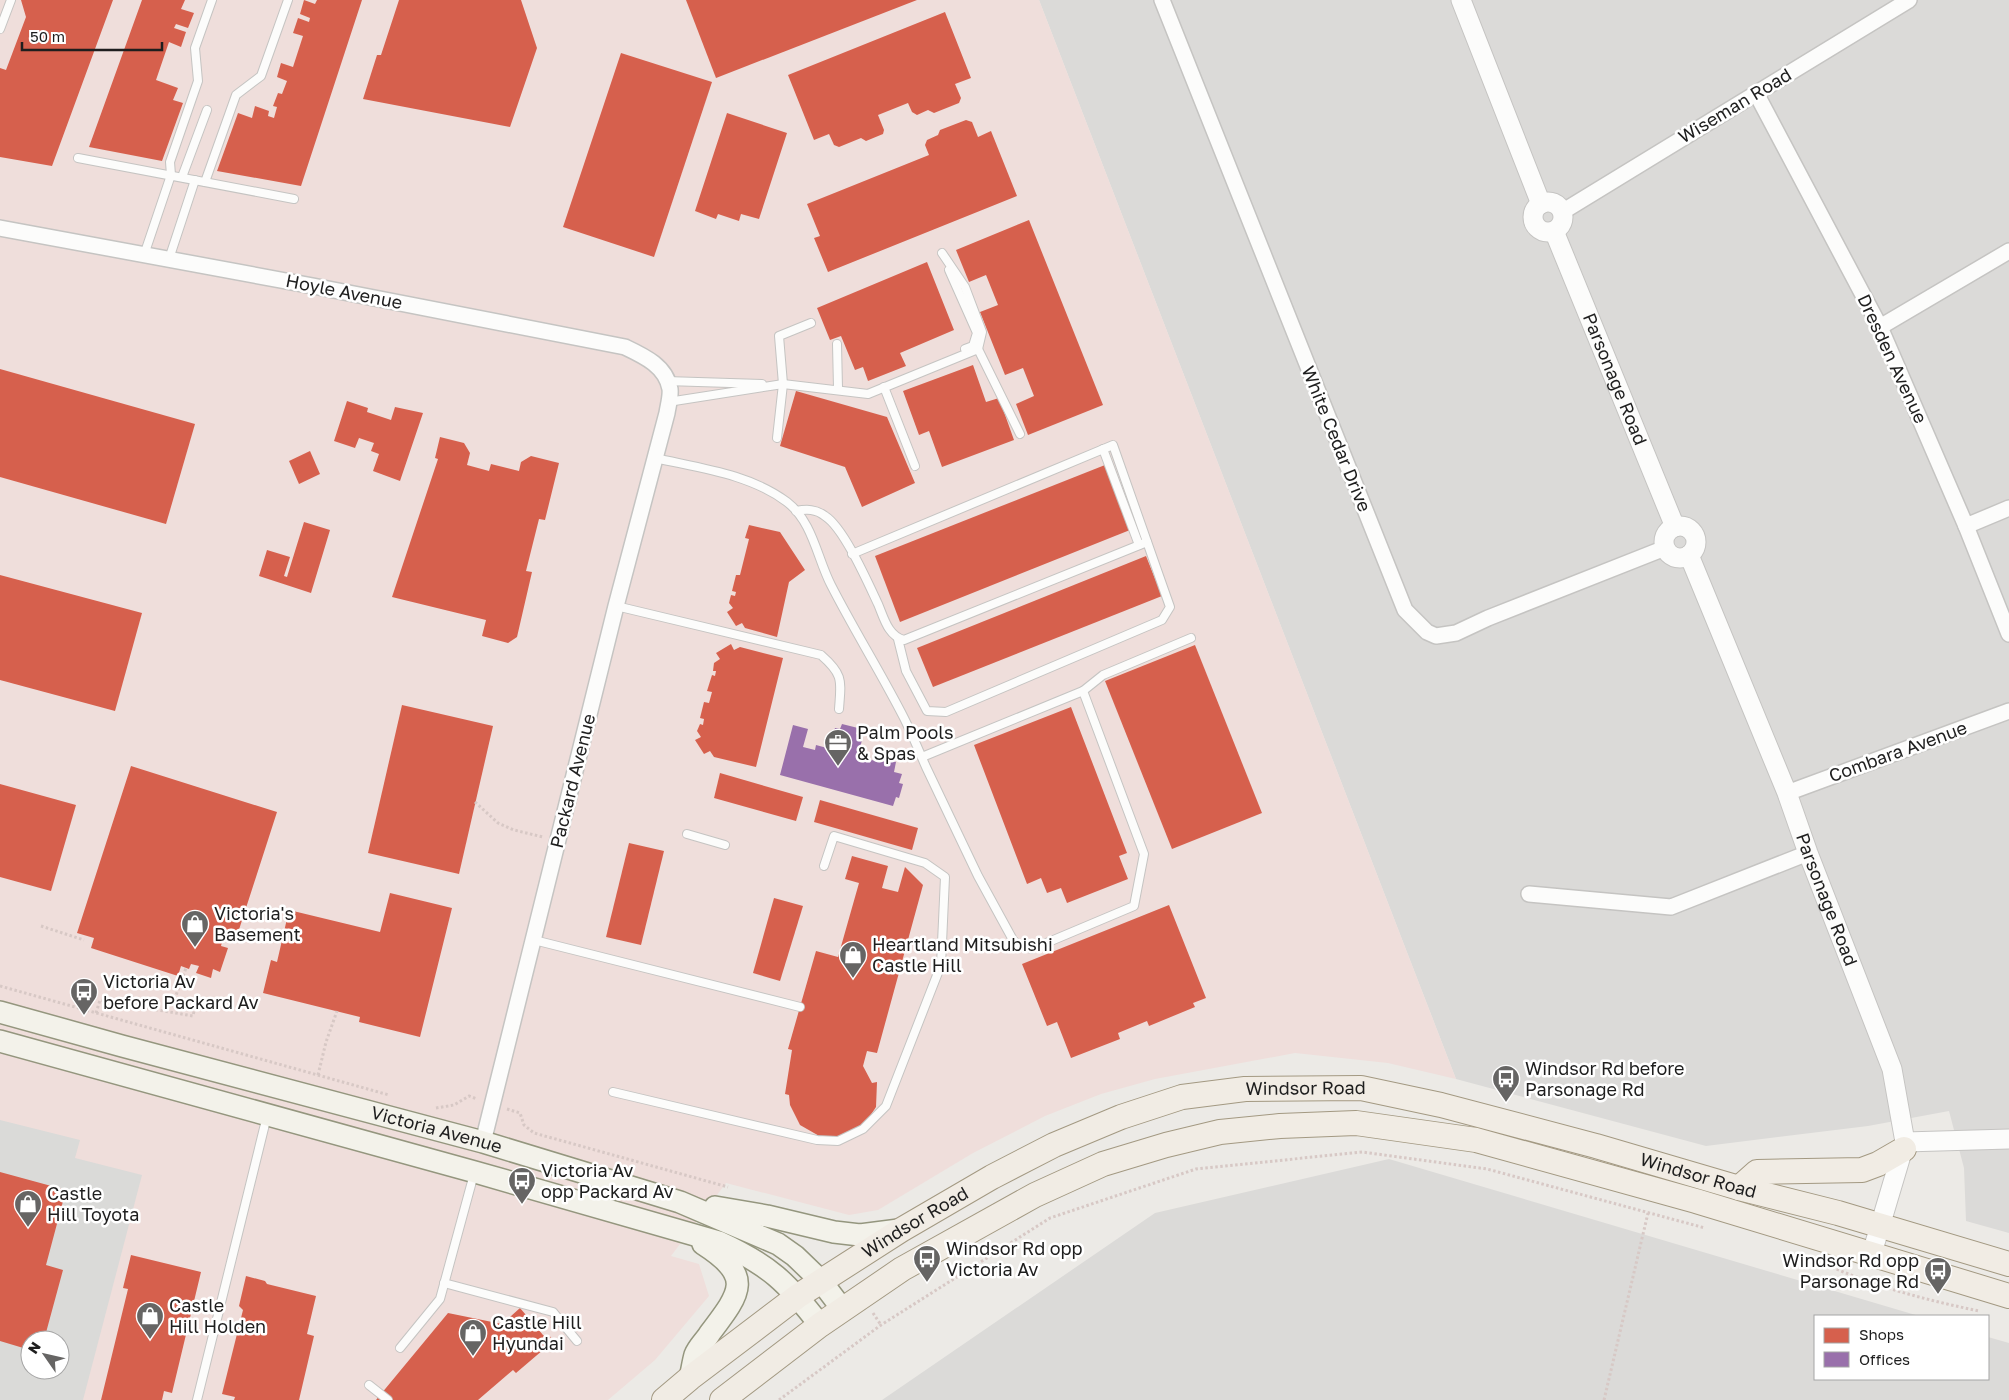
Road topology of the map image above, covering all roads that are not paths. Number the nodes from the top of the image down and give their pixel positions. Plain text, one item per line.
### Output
1 (10, 0) edge
2 (212, 0) edge
3 (288, 0) edge
4 (1162, 0) edge
5 (1461, 0) edge
6 (1908, 0) edge
7 (0, 29) edge
8 (1756, 93) junction
9 (207, 110) dead end
10 (78, 158) dead end
11 (171, 175) junction
12 (182, 177) junction
13 (195, 180) junction
14 (205, 182) junction
15 (294, 199) dead end
16 (1541, 204) junction
17 (1562, 212) junction
18 (0, 228) edge
19 (1554, 230) junction
20 (2009, 251) edge
21 (144, 254) junction
22 (169, 259) junction
23 (811, 323) dead end
24 (1880, 327) junction
25 (837, 344) dead end
26 (978, 349) junction
27 (782, 384) junction
28 (884, 387) junction
29 (838, 388) junction
30 (668, 391) junction
31 (1020, 434) dead end
32 (776, 438) dead end
33 (655, 458) junction
34 (916, 466) dead end
35 (2009, 508) edge
36 (796, 511) junction
37 (1966, 526) junction
38 (1675, 527) junction
39 (1143, 543) junction
40 (1665, 548) junction
41 (852, 554) junction
42 (1689, 555) junction
43 (616, 606) junction
44 (2009, 634) edge
45 (1191, 638) dead end
46 (898, 639) junction
47 (1083, 691) junction
48 (839, 709) dead end
49 (2009, 711) edge
50 (922, 757) junction
51 (1787, 793) junction
52 (687, 834) dead end
53 (725, 845) dead end
54 (1808, 853) junction
55 (824, 866) dead end
56 (1529, 894) dead end
57 (534, 940) junction
58 (800, 1007) dead end
59 (0, 1012) edge
60 (0, 1041) edge
61 (122, 1046) junction
62 (115, 1072) junction
63 (274, 1087) junction
64 (613, 1092) dead end
65 (268, 1114) junction
66 (2009, 1139) edge
67 (483, 1142) junction
68 (1904, 1146) junction
69 (475, 1172) junction
70 (1739, 1188) junction
71 (680, 1202) junction
72 (1880, 1224) junction
73 (901, 1230) junction
74 (684, 1232) junction
75 (1872, 1253) junction
76 (2009, 1264) edge
77 (821, 1281) junction
78 (444, 1283) junction
79 (798, 1296) junction
80 (2009, 1296) edge
81 (843, 1310) junction
82 (820, 1325) junction
83 (577, 1341) dead end
84 (400, 1348) dead end
85 (690, 1378) junction
86 (369, 1385) dead end
87 (197, 1400) edge
88 (388, 1400) edge
89 (664, 1400) edge
90 (722, 1400) edge

1 - 7 lane
2 - 11 lane
3 - 14 lane
4 - 40 street, White Cedar Drive
5 - 16 street
6 - 8 street, Wiseman Road
8 - 17 street, Wiseman Road
8 - 24 street, Dresden Avenue
9 - 12 lane
10 - 11 lane
11 - 12 lane
11 - 21 lane
12 - 13 lane
13 - 14 lane
13 - 22 lane
14 - 15 lane
16 - 17 street
16 - 19 street
17 - 19 street
18 - 21 street, Hoyle Avenue
19 - 38 street, Parsonage Road
20 - 24 street
21 - 22 street, Hoyle Avenue
22 - 30 street, Hoyle Avenue
23 - 27 lane
24 - 37 street, Dresden Avenue
25 - 29 lane
26 - 28 lane
26 - 29 lane
26 - 31 lane
27 - 28 lane
27 - 29 lane
27 - 30 lane
27 - 30 lane
27 - 32 lane
28 - 34 lane
30 - 33 street, Packard Avenue
33 - 36 lane
33 - 43 street, Packard Avenue
35 - 37 street
36 - 41 lane
36 - 50 lane
37 - 44 street, Dresden Avenue
38 - 40 street
38 - 42 street
39 - 41 lane
39 - 46 lane
39 - 46 lane
40 - 42 street
41 - 46 lane
42 - 51 street, Parsonage Road
43 - 48 lane
43 - 57 street, Packard Avenue
45 - 47 lane
47 - 50 lane
47 - 50 lane
49 - 51 street, Combara Avenue
51 - 54 street, Parsonage Road
52 - 53 lane
54 - 56 street
54 - 68 street, Parsonage Road
55 - 64 lane
57 - 58 lane
57 - 67 street, Packard Avenue
59 - 61 main road, Victoria Avenue
60 - 62 main road, Victoria Avenue
61 - 62 main road
61 - 63 main road, Victoria Avenue
62 - 65 main road, Victoria Avenue
63 - 65 main road
63 - 67 main road, Victoria Avenue
65 - 69 main road, Victoria Avenue
65 - 87 lane
66 - 68 street
67 - 69 main road, Packard Avenue
67 - 71 main road, Victoria Avenue
68 - 70 main road
68 - 72 street, Parsonage Road
69 - 74 main road, Victoria Avenue
69 - 78 lane
70 - 72 main road, Windsor Road
70 - 73 main road, Windsor Road
71 - 73 main road
71 - 77 main road, Victoria Avenue
72 - 75 street, Parsonage Road
72 - 76 main road, Windsor Road
73 - 77 main road, Windsor Road
74 - 79 main road, Victoria Avenue
74 - 85 main road
75 - 80 main road, Windsor Road
75 - 81 main road, Windsor Road
77 - 79 main road, Windsor Road
77 - 81 main road, Victoria Avenue
78 - 83 lane
78 - 84 lane
79 - 82 main road, Victoria Avenue
79 - 85 main road, Windsor Road
81 - 82 main road, Windsor Road
82 - 90 main road, Windsor Road
85 - 89 main road, Windsor Road
86 - 88 lane

